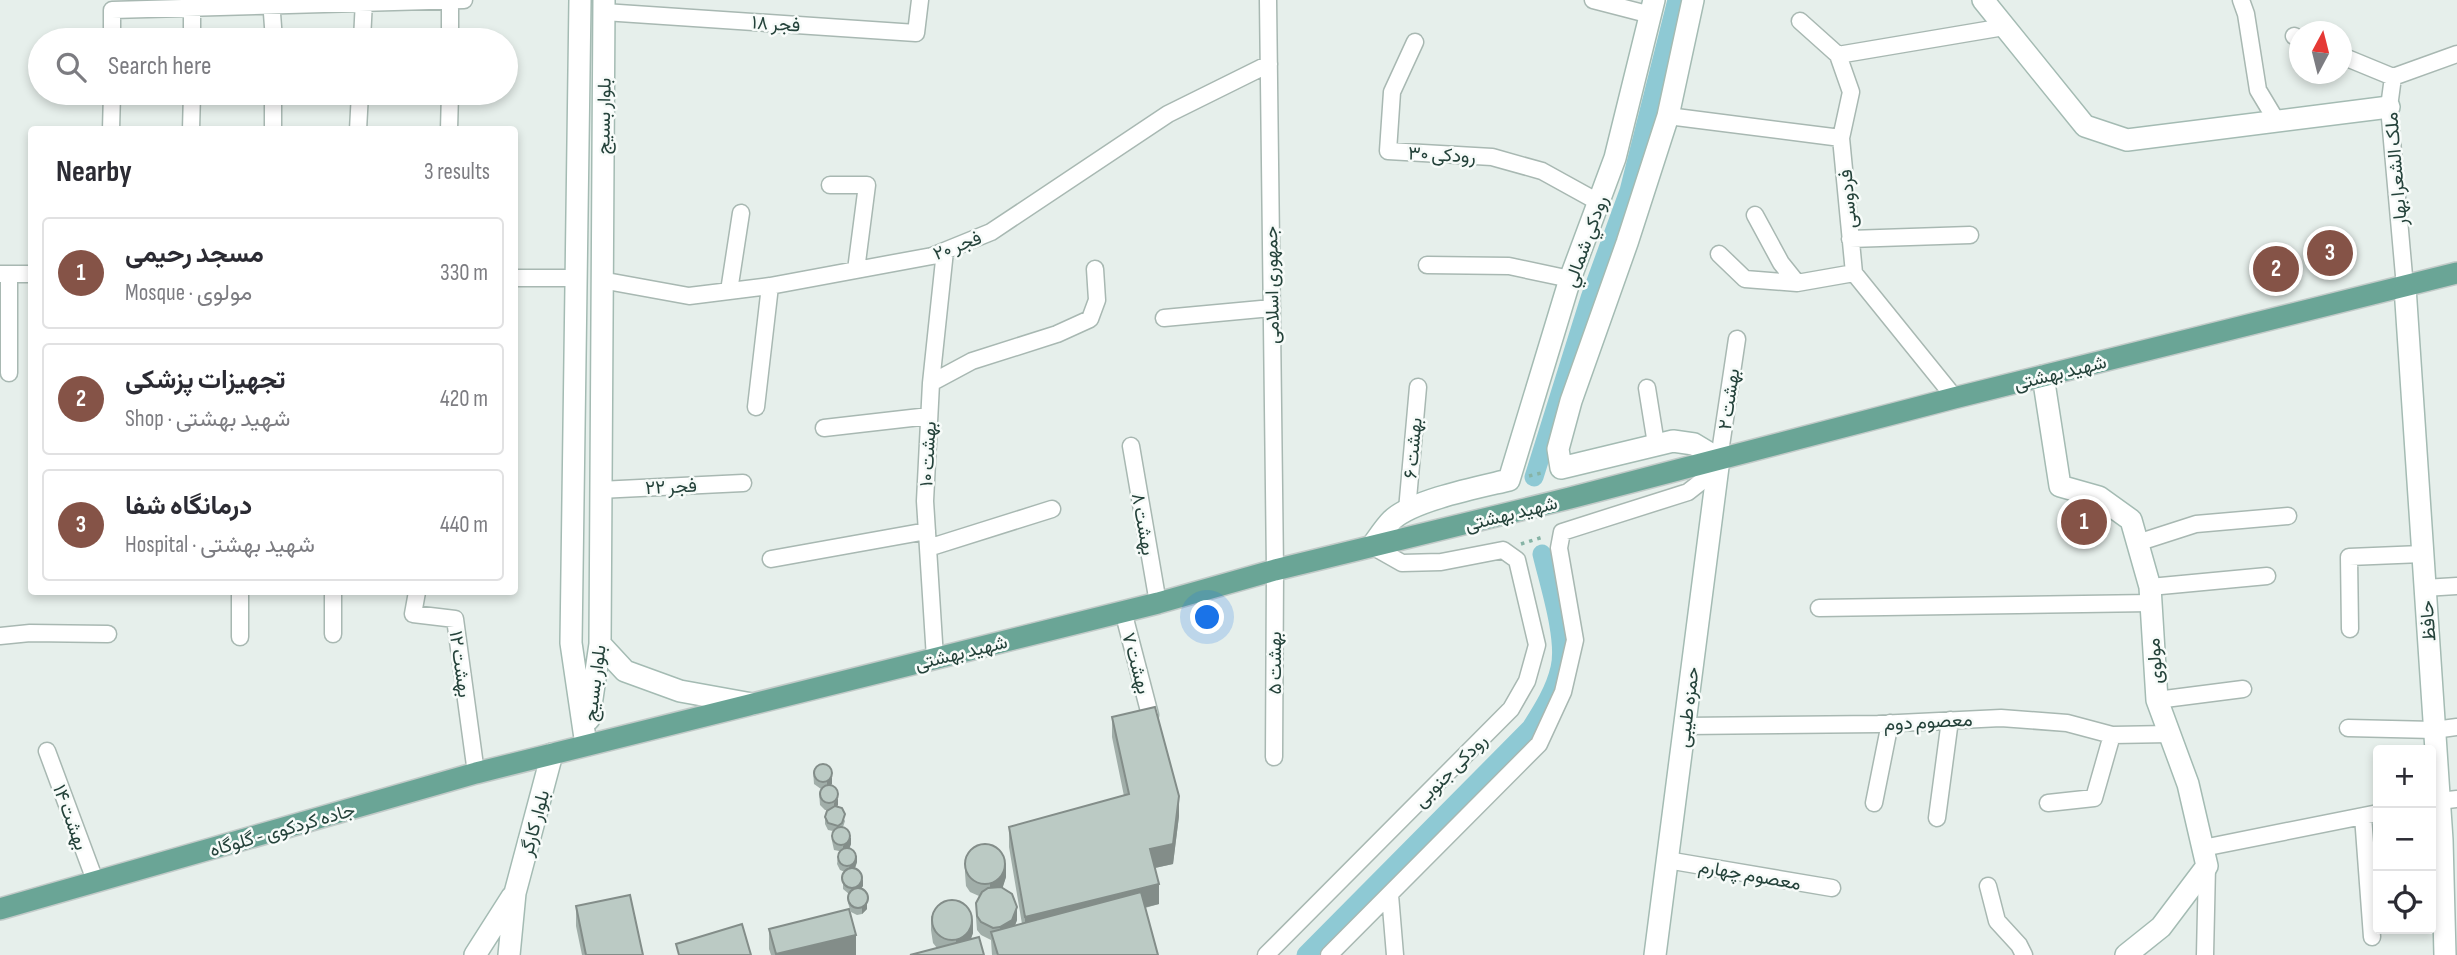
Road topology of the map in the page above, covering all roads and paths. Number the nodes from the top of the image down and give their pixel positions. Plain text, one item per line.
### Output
1 (450, 0) edge
2 (464, 0) edge
3 (580, 0) edge
4 (920, 0) edge
5 (1268, 0) edge
6 (1593, 0) edge
7 (1693, 0) edge
8 (1983, 0) edge
9 (2241, 0) edge
10 (364, 1) edge
11 (271, 3) edge
12 (604, 6) edge
13 (1653, 7) edge
14 (192, 8) junction
15 (1800, 21) dead end
16 (2004, 27) junction
17 (112, 28) edge
18 (192, 28) edge
19 (274, 28) edge
20 (363, 28) edge
21 (450, 28) edge
22 (1415, 42) dead end
23 (2457, 54) edge
24 (1838, 55) junction
25 (2352, 60) edge
26 (1269, 64) junction
27 (2393, 77) junction
28 (111, 105) edge
29 (192, 105) edge
30 (273, 105) edge
31 (359, 105) edge
32 (450, 105) edge
33 (2389, 107) junction
34 (1668, 116) junction
35 (2276, 120) junction
36 (111, 126) edge
37 (191, 126) edge
38 (273, 126) edge
39 (358, 126) edge
40 (449, 126) edge
41 (1841, 138) junction
42 (830, 185) dead end
43 (1600, 202) junction
44 (741, 213) dead end
45 (1755, 215) dead end
46 (1970, 234) dead end
47 (1850, 239) junction
48 (945, 251) junction
49 (1718, 254) dead end
50 (1427, 265) dead end
51 (1095, 269) dead end
52 (856, 270) junction
53 (2457, 272) edge
54 (1854, 273) junction
55 (4, 274) edge
56 (28, 274) edge
57 (518, 278) edge
58 (577, 278) junction
59 (1570, 279) junction
60 (601, 280) junction
61 (1797, 283) junction
62 (770, 286) junction
63 (2405, 287) junction
64 (729, 291) junction
65 (1272, 307) junction
66 (1164, 318) dead end
67 (1737, 339) dead end
68 (9, 373) dead end
69 (2043, 376) junction
70 (930, 383) junction
71 (1418, 387) dead end
72 (1647, 388) dead end
73 (1955, 398) junction
74 (756, 407) dead end
75 (929, 416) junction
76 (824, 428) dead end
77 (1656, 444) junction
78 (1131, 446) dead end
79 (1719, 459) junction
80 (1561, 468) junction
81 (1509, 480) junction
82 (743, 483) dead end
83 (599, 490) junction
84 (1052, 509) dead end
85 (1407, 510) junction
86 (2288, 516) dead end
87 (927, 531) junction
88 (1562, 532) junction
89 (2137, 543) junction
90 (1372, 546) junction
91 (928, 548) junction
92 (1503, 550) junction
93 (2422, 554) junction
94 (771, 559) dead end
95 (1275, 570) junction
96 (2267, 576) dead end
97 (2457, 586) edge
98 (2424, 588) junction
99 (240, 595) edge
100 (333, 595) edge
101 (416, 595) edge
102 (2150, 595) junction
103 (1158, 603) junction
104 (1819, 608) dead end
105 (1123, 611) junction
106 (2350, 629) dead end
107 (108, 634) dead end
108 (332, 634) dead end
109 (0, 636) edge
110 (240, 637) dead end
111 (600, 644) junction
112 (935, 658) junction
113 (2243, 689) dead end
114 (2157, 700) junction
115 (752, 704) junction
116 (1150, 715) edge
117 (1950, 720) junction
118 (1890, 723) junction
119 (1685, 726) junction
120 (2457, 727) edge
121 (2348, 728) dead end
122 (2434, 730) junction
123 (2170, 734) junction
124 (2112, 735) junction
125 (586, 745) junction
126 (47, 751) dead end
127 (558, 752) junction
128 (1274, 757) dead end
129 (476, 773) junction
130 (2442, 800) edge
131 (1874, 803) dead end
132 (2048, 803) dead end
133 (2370, 814) edge
134 (1937, 818) dead end
135 (2205, 857) junction
136 (1667, 860) junction
137 (96, 883) junction
138 (1989, 886) dead end
139 (1832, 888) dead end
140 (515, 893) junction
141 (1390, 895) junction
142 (0, 909) edge
143 (2372, 937) dead end
144 (475, 955) edge
145 (509, 955) edge
146 (1266, 955) edge
147 (1329, 955) edge
148 (1395, 955) edge
149 (1655, 955) edge
150 (2024, 955) edge
151 (2126, 955) edge
152 (2205, 955) edge
153 (2445, 955) edge

1 - 2 street
1 - 10 street
1 - 21 street
3 - 58 street, بلوار بسیج
4 - 12 street, فجر ۱۸
5 - 26 street, جمهوری اسلامی
6 - 13 street
7 - 34 street, رودکي شمالي
8 - 16 street
9 - 35 street
10 - 11 street
10 - 20 street
11 - 14 street
11 - 19 street
12 - 60 street, بلوار بسیج
13 - 43 street, رودکي شمالي
14 - 17 street
14 - 18 street
15 - 24 street
16 - 24 street
16 - 35 street
22 - 43 street, رودکی ۳۰
23 - 27 street
24 - 41 street, فردوسی
25 - 27 street
26 - 48 street, فجر ۲۰
26 - 65 street, جمهوری اسلامی
27 - 33 street, ملک الشعرا بهار
28 - 36 street
29 - 37 street
30 - 38 street
31 - 39 street
32 - 40 street
33 - 35 street
33 - 63 street, ملک الشعرا بهار
34 - 41 street
34 - 80 street, رودکي شمالي
41 - 47 street, فردوسی
42 - 52 street
43 - 59 street, رودکي شمالي
44 - 64 street
45 - 61 street
46 - 47 street
47 - 54 street, فردوسی
48 - 52 street, فجر ۲۰
48 - 70 street, بهشت ۱۰
49 - 61 street
50 - 59 street
51 - 70 street
52 - 62 street, فجر ۲۰
53 - 63 main road, شهید بهشتی
54 - 61 street
54 - 73 street
55 - 56 street
55 - 68 street
57 - 58 street
58 - 60 street
58 - 125 street, بلوار بسیج
59 - 81 street, رودکي شمالي
60 - 64 street, فجر ۲۰
60 - 83 street, بلوار بسیج
62 - 64 street, فجر ۲۰
62 - 74 street
63 - 69 main road, شهید بهشتی
63 - 93 street, حافظ
65 - 66 street
65 - 95 street, جمهوری اسلامی
67 - 79 street, بهشت ۲
69 - 73 main road, شهید بهشتی
69 - 89 street, مولوی
70 - 75 street, بهشت ۱۰
71 - 85 street, بهشت ۶
72 - 77 street
73 - 79 main road, شهید بهشتی
75 - 76 street
75 - 87 street, بهشت ۱۰
77 - 79 street
77 - 80 street
78 - 103 street, بهشت ۸
79 - 88 street
79 - 90 main road, شهید بهشتی
79 - 119 street, حمزه طیبی
80 - 81 path
81 - 85 street
82 - 83 street, فجر ۲۲
83 - 111 street, بلوار بسیج
84 - 91 street
85 - 90 street
86 - 89 street
87 - 91 street, بهشت ۱۰
87 - 94 street
88 - 92 path
88 - 141 street
89 - 102 street, مولوی
90 - 92 street
90 - 95 main road, شهید بهشتی
91 - 112 street, بهشت ۱۰
92 - 146 street, رودکی جنوبی
93 - 98 street, حافظ
93 - 106 street
95 - 103 main road, شهید بهشتی
95 - 128 street, بهشت ۵
96 - 102 street
97 - 98 street
98 - 122 street, حافظ
99 - 110 street
100 - 108 street
101 - 129 street, بهشت ۱۲
102 - 104 street
102 - 114 street, مولوی
103 - 105 main road, شهید بهشتی
105 - 112 main road, شهید بهشتی
105 - 116 street, بهشت ۷
107 - 109 street
111 - 115 street
111 - 125 street, بلوار بسیج
112 - 115 main road, شهید بهشتی
113 - 114 street
114 - 123 street, مولوی
115 - 125 main road, شهید بهشتی
117 - 118 street, معصوم دوم
117 - 124 street, معصوم دوم
117 - 134 street
118 - 119 street, معصوم دوم
118 - 131 street
119 - 136 street, حمزه طیبی
120 - 122 street
121 - 122 street
122 - 130 street, حافظ
123 - 124 street, معصوم دوم
123 - 135 street, مولوی
124 - 132 street
125 - 127 main road, شهید بهشتی
126 - 137 street, بهشت ۱۴
127 - 129 main road, جاده کردکوی - گلوگاه
127 - 140 street, بلوار کارگر
129 - 137 main road, جاده کردکوی - گلوگاه
130 - 153 street, حافظ
133 - 135 street
133 - 143 street
135 - 151 street
135 - 152 street
136 - 139 street, معصوم چهارم
136 - 149 street, حمزه طیبی
137 - 142 main road, جاده کردکوی - گلوگاه
138 - 150 street
140 - 144 street, بلوار کارگر
140 - 145 street, بلوار کارگر
141 - 147 street
141 - 148 street

